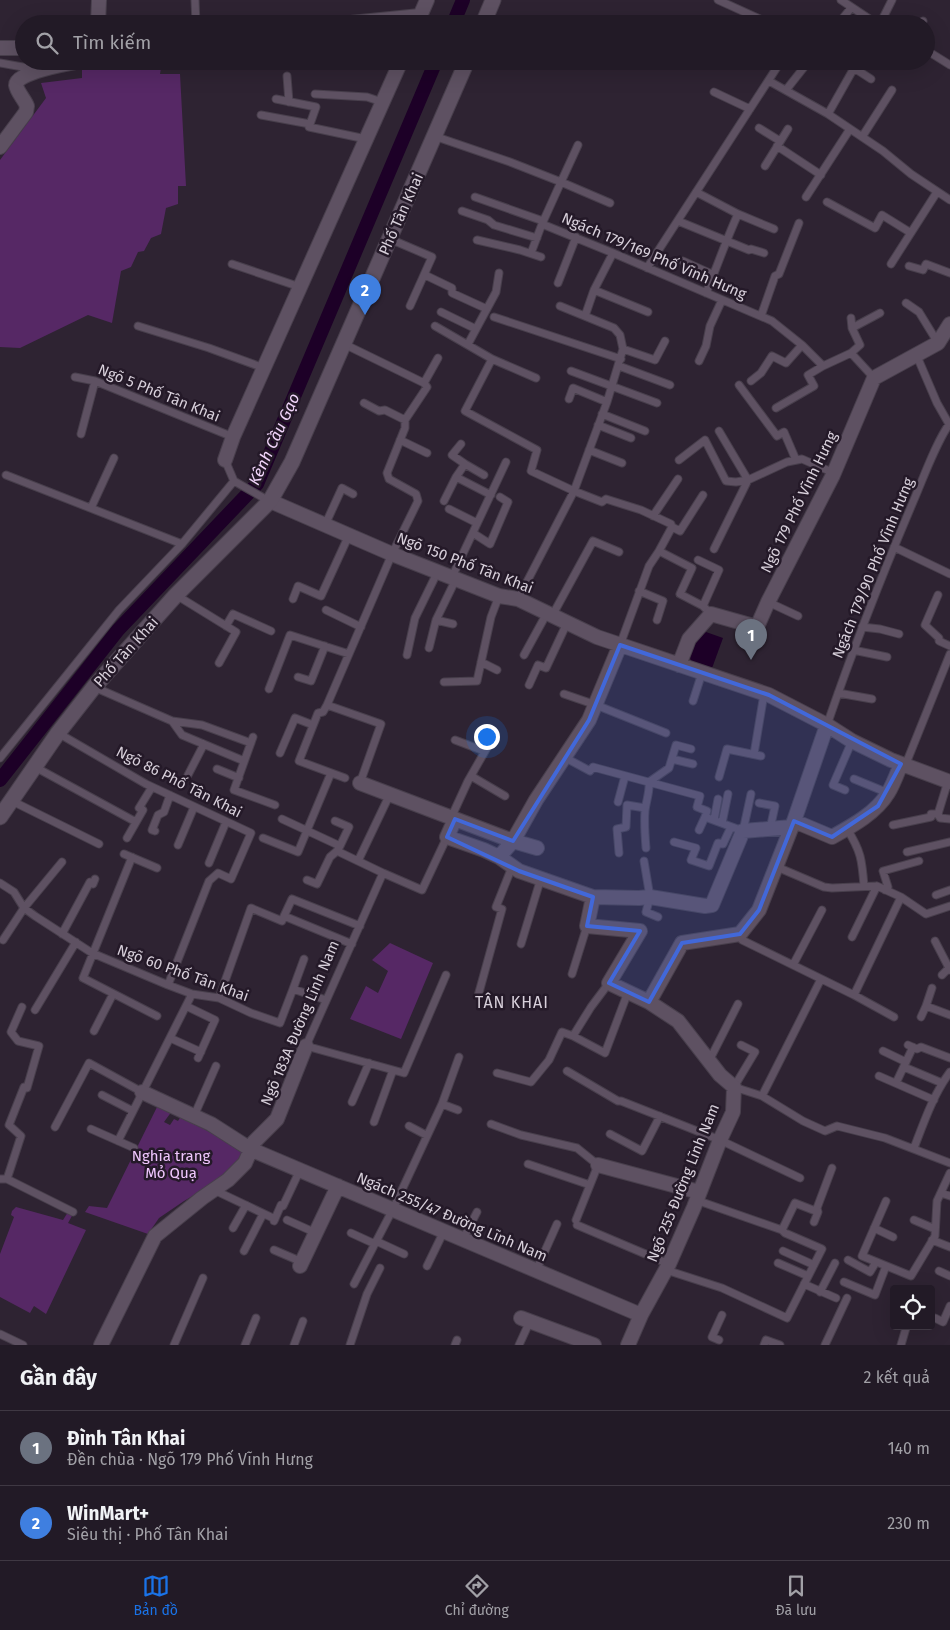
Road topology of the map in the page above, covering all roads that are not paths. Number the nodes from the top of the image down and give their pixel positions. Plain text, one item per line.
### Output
1 (99, 0) edge
2 (195, 0) edge
3 (427, 0) edge
4 (493, 0) edge
5 (718, 0) edge
6 (841, 0) edge
7 (892, 0) edge
8 (851, 8) junction
9 (98, 15) edge
10 (196, 15) edge
11 (420, 15) edge
12 (487, 15) edge
13 (752, 15) edge
14 (845, 15) edge
15 (863, 15) edge
16 (884, 15) edge
17 (0, 48) edge
18 (15, 48) edge
19 (935, 56) edge
20 (0, 62) edge
21 (15, 65) edge
22 (950, 65) edge
23 (40, 70) edge
24 (396, 70) edge
25 (463, 70) edge
26 (776, 70) edge
27 (802, 70) edge
28 (853, 70) edge
29 (857, 70) edge
30 (287, 76) dead end
31 (871, 79) dead end
32 (769, 81) junction
33 (786, 90) junction
34 (892, 90) dead end
35 (714, 92) dead end
36 (314, 94) dead end
37 (276, 99) dead end
38 (289, 102) junction
39 (382, 102) junction
40 (750, 109) junction
41 (261, 114) dead end
42 (828, 114) junction
43 (310, 124) junction
44 (759, 128) dead end
45 (788, 129) dead end
46 (850, 129) junction
47 (434, 136) junction
48 (862, 137) junction
49 (366, 139) junction
50 (778, 144) junction
51 (578, 145) dead end
52 (0, 147) edge
53 (765, 166) dead end
54 (821, 175) junction
55 (561, 182) junction
56 (696, 192) junction
57 (937, 192) junction
58 (475, 196) dead end
59 (806, 197) dead end
60 (950, 200) edge
61 (826, 202) dead end
62 (610, 203) dead end
63 (462, 211) dead end
64 (738, 214) junction
65 (678, 221) junction
66 (543, 223) junction
67 (800, 223) dead end
68 (774, 229) dead end
69 (911, 233) junction
70 (537, 238) junction
71 (576, 238) junction
72 (390, 239) junction
73 (477, 240) dead end
74 (727, 241) junction
75 (531, 253) junction
76 (613, 253) junction
77 (764, 254) dead end
78 (541, 257) dead end
79 (683, 261) dead end
80 (232, 264) dead end
81 (891, 264) dead end
82 (909, 266) dead end
83 (646, 268) junction
84 (499, 273) dead end
85 (950, 273) edge
86 (425, 275) junction
87 (714, 275) junction
88 (558, 283) dead end
89 (300, 287) junction
90 (594, 290) junction
91 (706, 293) junction
92 (722, 300) junction
93 (906, 304) dead end
94 (410, 306) dead end
95 (560, 306) dead end
96 (487, 309) junction
97 (441, 312) dead end
98 (648, 312) dead end
99 (880, 314) dead end
100 (584, 316) junction
101 (761, 316) junction
102 (494, 317) dead end
103 (851, 318) dead end
104 (950, 324) edge
105 (138, 326) dead end
106 (435, 326) dead end
107 (852, 328) junction
108 (476, 329) junction
109 (664, 341) dead end
110 (938, 343) junction
111 (344, 344) junction
112 (468, 344) junction
113 (802, 346) junction
114 (624, 349) junction
115 (851, 353) junction
116 (916, 354) junction
117 (438, 358) dead end
118 (492, 359) junction
119 (620, 362) junction
120 (699, 362) dead end
121 (823, 366) junction
122 (264, 368) junction
123 (571, 371) dead end
124 (75, 377) dead end
125 (536, 378) dead end
126 (874, 378) junction
127 (95, 381) junction
128 (751, 381) dead end
129 (424, 384) junction
130 (670, 384) dead end
131 (738, 385) dead end
132 (613, 386) junction
133 (569, 399) dead end
134 (607, 402) junction
135 (364, 403) dead end
136 (657, 403) dead end
137 (776, 408) dead end
138 (602, 414) junction
139 (405, 420) junction
140 (950, 423) edge
141 (598, 425) junction
142 (646, 431) dead end
143 (719, 431) dead end
144 (81, 434) dead end
145 (233, 438) junction
146 (631, 438) dead end
147 (400, 440) junction
148 (461, 444) dead end
149 (589, 450) junction
150 (427, 453) dead end
151 (114, 458) dead end
152 (225, 460) joint
153 (679, 460) dead end
154 (796, 460) junction
155 (506, 462) dead end
156 (622, 463) dead end
157 (466, 464) junction
158 (834, 473) junction
159 (6, 475) dead end
160 (484, 475) dead end
161 (456, 477) junction
162 (678, 479) dead end
163 (748, 480) junction
164 (236, 483) junction
165 (574, 491) junction
166 (353, 494) dead end
167 (491, 495) junction
168 (703, 495) dead end
169 (500, 497) dead end
170 (265, 499) junction
171 (444, 501) dead end
172 (91, 508) junction
173 (449, 509) dead end
174 (653, 516) junction
175 (477, 523) junction
176 (325, 525) junction
177 (672, 527) junction
178 (473, 533) junction
179 (349, 535) junction
180 (182, 544) junction
181 (894, 547) junction
182 (714, 549) dead end
183 (659, 551) junction
184 (619, 552) dead end
185 (392, 554) junction
186 (698, 560) dead end
187 (438, 571) junction
188 (950, 574) edge
189 (454, 578) junction
190 (640, 590) junction
191 (176, 595) junction
192 (938, 595) dead end
193 (499, 596) junction
194 (293, 600) dead end
195 (518, 600) junction
196 (768, 602) junction
197 (326, 610) dead end
198 (707, 610) junction
199 (550, 614) junction
200 (798, 616) dead end
201 (436, 620) junction
202 (657, 620) dead end
203 (566, 623) junction
204 (453, 624) dead end
205 (226, 626) junction
206 (361, 627) junction
207 (862, 627) junction
208 (271, 631) dead end
209 (899, 634) dead end
210 (620, 645) junction
211 (325, 646) junction
212 (950, 646) edge
213 (429, 648) dead end
214 (853, 650) junction
215 (349, 654) junction
216 (524, 654) dead end
217 (950, 654) edge
218 (407, 655) dead end
219 (887, 657) dead end
220 (480, 662) junction
221 (219, 663) dead end
222 (679, 666) junction
223 (497, 670) dead end
224 (702, 673) junction
225 (298, 677) dead end
226 (444, 682) dead end
227 (529, 685) dead end
228 (94, 687) junction
229 (269, 689) dead end
230 (838, 693) junction
231 (564, 694) dead end
232 (764, 694) junction
233 (872, 699) dead end
234 (693, 701) dead end
235 (327, 704) junction
236 (596, 705) junction
237 (172, 721) junction
238 (313, 725) junction
239 (827, 725) junction
240 (58, 733) junction
241 (666, 733) dead end
242 (492, 739) dead end
243 (456, 740) dead end
244 (852, 741) junction
245 (204, 744) junction
246 (691, 749) dead end
247 (280, 752) dead end
248 (484, 752) junction
249 (0, 758) edge
250 (564, 758) junction
251 (672, 759) junction
252 (244, 761) junction
253 (693, 764) dead end
254 (903, 765) junction
255 (35, 767) junction
256 (217, 768) dead end
257 (331, 773) junction
258 (188, 775) dead end
259 (470, 776) junction
260 (625, 776) junction
261 (719, 777) dead end
262 (239, 778) junction
263 (345, 778) dead end
264 (854, 779) dead end
265 (949, 781) edge
266 (649, 782) junction
267 (360, 783) joint
268 (152, 787) junction
269 (845, 790) dead end
270 (888, 793) junction
271 (390, 794) junction
272 (728, 794) dead end
273 (751, 794) dead end
274 (170, 795) junction
275 (505, 796) dead end
276 (718, 799) dead end
277 (618, 802) dead end
278 (759, 803) dead end
279 (275, 806) dead end
280 (194, 807) junction
281 (645, 808) junction
282 (4, 810) edge
283 (938, 814) junction
284 (705, 817) junction
285 (453, 818) junction
286 (282, 819) dead end
287 (950, 819) edge
288 (714, 820) junction
289 (335, 821) dead end
290 (136, 822) junction
291 (226, 822) junction
292 (722, 823) junction
293 (793, 824) junction
294 (893, 825) dead end
295 (737, 829) junction
296 (770, 829) junction
297 (847, 829) junction
298 (699, 830) dead end
299 (155, 831) dead end
300 (307, 831) junction
301 (447, 837) junction
302 (127, 838) dead end
303 (263, 838) dead end
304 (513, 841) junction
305 (674, 842) dead end
306 (950, 842) edge
307 (99, 844) dead end
308 (178, 845) dead end
309 (339, 848) junction
310 (537, 848) dead end
311 (646, 848) dead end
312 (907, 852) dead end
313 (619, 853) dead end
314 (124, 854) dead end
315 (132, 857) junction
316 (499, 857) junction
317 (358, 861) junction
318 (644, 861) dead end
319 (918, 861) dead end
320 (62, 862) dead end
321 (208, 863) dead end
322 (512, 866) junction
323 (777, 867) junction
324 (157, 868) dead end
325 (382, 873) junction
326 (541, 878) junction
327 (96, 879) dead end
328 (307, 880) dead end
329 (0, 883) edge
330 (864, 886) junction
331 (877, 886) junction
332 (886, 890) junction
333 (948, 890) edge
334 (936, 895) dead end
335 (593, 897) junction
336 (650, 897) junction
337 (901, 897) junction
338 (950, 902) edge
339 (950, 906) edge
340 (24, 908) junction
341 (822, 910) dead end
342 (284, 916) junction
343 (658, 917) dead end
344 (360, 926) junction
345 (587, 926) junction
346 (62, 934) junction
347 (740, 934) junction
348 (852, 937) dead end
349 (4, 940) dead end
350 (935, 941) dead end
351 (76, 942) junction
352 (352, 944) junction
353 (521, 944) dead end
354 (92, 953) junction
355 (304, 959) dead end
356 (793, 965) junction
357 (950, 968) edge
358 (572, 974) dead end
359 (446, 975) dead end
360 (942, 975) dead end
361 (821, 979) junction
362 (609, 983) junction
363 (168, 985) junction
364 (932, 988) dead end
365 (293, 989) junction
366 (628, 992) junction
367 (113, 994) junction
368 (192, 994) junction
369 (854, 995) junction
370 (478, 996) dead end
371 (219, 998) junction
372 (326, 1000) junction
373 (649, 1002) junction
374 (738, 1004) dead end
375 (22, 1006) dead end
376 (186, 1006) junction
377 (926, 1006) junction
378 (35, 1010) dead end
379 (157, 1016) dead end
380 (950, 1016) edge
381 (894, 1017) dead end
382 (920, 1017) dead end
383 (94, 1031) dead end
384 (573, 1036) junction
385 (170, 1038) junction
386 (740, 1045) dead end
387 (306, 1046) junction
388 (883, 1051) dead end
389 (459, 1057) dead end
390 (950, 1058) edge
391 (709, 1061) junction
392 (369, 1063) junction
393 (905, 1064) junction
394 (216, 1066) dead end
395 (393, 1070) junction
396 (567, 1071) dead end
397 (950, 1072) edge
398 (497, 1073) dead end
399 (879, 1076) dead end
400 (896, 1083) junction
401 (942, 1083) junction
402 (734, 1087) junction
403 (142, 1092) junction
404 (102, 1095) dead end
405 (762, 1096) junction
406 (934, 1100) junction
407 (352, 1102) dead end
408 (442, 1104) junction
409 (458, 1110) dead end
410 (133, 1111) junction
411 (194, 1116) junction
412 (660, 1116) junction
413 (374, 1122) dead end
414 (491, 1124) dead end
415 (409, 1126) dead end
416 (55, 1127) dead end
417 (91, 1129) dead end
418 (610, 1134) dead end
419 (426, 1135) junction
420 (720, 1140) junction
421 (118, 1141) junction
422 (134, 1148) dead end
423 (914, 1148) junction
424 (250, 1149) junction
425 (950, 1162) edge
426 (528, 1164) dead end
427 (598, 1165) junction
428 (832, 1168) dead end
429 (300, 1170) junction
430 (950, 1173) edge
431 (800, 1178) dead end
432 (4, 1179) edge
433 (590, 1185) junction
434 (338, 1186) junction
435 (214, 1190) junction
436 (941, 1193) junction
437 (697, 1196) junction
438 (950, 1196) edge
439 (886, 1201) dead end
440 (246, 1205) junction
441 (393, 1209) junction
442 (73, 1212) dead end
443 (477, 1212) dead end
444 (818, 1212) junction
445 (263, 1214) junction
446 (287, 1220) dead end
447 (914, 1220) dead end
448 (814, 1222) dead end
449 (557, 1224) dead end
450 (233, 1228) dead end
451 (874, 1228) junction
452 (935, 1229) junction
453 (782, 1230) junction
454 (444, 1231) junction
455 (316, 1233) junction
456 (351, 1233) dead end
457 (893, 1237) dead end
458 (464, 1239) junction
459 (932, 1240) junction
460 (376, 1243) junction
461 (950, 1247) edge
462 (274, 1250) dead end
463 (244, 1251) dead end
464 (783, 1251) dead end
465 (404, 1254) dead end
466 (862, 1256) junction
467 (848, 1260) dead end
468 (876, 1262) junction
469 (778, 1263) dead end
470 (835, 1263) dead end
471 (301, 1264) joint
472 (814, 1265) junction
473 (856, 1265) junction
474 (427, 1266) dead end
475 (886, 1266) junction
476 (667, 1267) junction
477 (380, 1268) dead end
478 (536, 1271) junction
479 (939, 1271) dead end
480 (808, 1276) junction
481 (950, 1276) edge
482 (203, 1278) dead end
483 (844, 1282) dead end
484 (354, 1284) dead end
485 (804, 1284) junction
486 (820, 1292) junction
487 (836, 1298) dead end
488 (847, 1298) dead end
489 (950, 1306) edge
490 (642, 1315) junction
491 (722, 1315) dead end
492 (256, 1318) dead end
493 (935, 1318) dead end
494 (526, 1319) joint
495 (303, 1321) dead end
496 (905, 1330) edge
497 (0, 1334) edge
498 (717, 1341) edge
499 (591, 1344) edge
500 (23, 1345) edge
501 (101, 1345) edge
502 (174, 1345) edge
503 (245, 1345) edge
504 (294, 1345) edge
505 (350, 1345) edge
506 (519, 1345) edge
507 (628, 1345) edge
508 (764, 1345) edge
509 (780, 1345) edge
510 (825, 1345) edge
511 (900, 1345) edge

1 - 9 street
2 - 10 lane
3 - 11 street
4 - 12 street
5 - 13 lane
6 - 8 lane
7 - 16 lane
8 - 14 lane
8 - 15 lane
17 - 18 street
19 - 22 lane
20 - 21 lane
23 - 52 street
24 - 39 street
25 - 47 street, Phố Tân Khai
26 - 32 lane
27 - 33 lane
28 - 42 lane
29 - 31 lane
30 - 38 lane
32 - 33 lane
32 - 40 lane
33 - 42 lane
34 - 48 lane
35 - 40 lane
36 - 39 lane
37 - 38 lane
38 - 43 lane
39 - 49 street
40 - 56 lane
41 - 43 lane
42 - 46 lane
43 - 49 lane
44 - 50 lane
45 - 50 lane
46 - 48 lane
46 - 54 lane
47 - 55 lane
47 - 72 street, Phố Tân Khai
48 - 57 lane
49 - 89 street
50 - 53 lane
50 - 54 lane
51 - 55 lane, Ngách 179/169 Phố Vĩnh Hưng
54 - 59 lane
55 - 62 lane
55 - 66 lane, Ngách 179/169 Phố Vĩnh Hưng
56 - 64 lane
56 - 65 lane
57 - 60 lane
57 - 69 lane
58 - 66 lane
61 - 69 lane
63 - 70 lane
64 - 68 lane
64 - 74 lane
65 - 74 lane
65 - 83 lane
66 - 70 lane
66 - 71 lane, Ngách 179/169 Phố Vĩnh Hưng
67 - 101 lane
69 - 81 lane
70 - 75 lane
71 - 76 lane, Ngách 179/169 Phố Vĩnh Hưng
71 - 88 lane
72 - 86 lane
72 - 111 street, Phố Tân Khai
73 - 75 lane
74 - 77 lane
74 - 87 lane
75 - 78 lane
76 - 83 lane, Ngách 179/169 Phố Vĩnh Hưng
76 - 90 lane
79 - 87 lane
80 - 89 lane
82 - 85 lane
83 - 91 lane, Ngách 179/169 Phố Vĩnh Hưng
84 - 96 lane
86 - 94 lane
86 - 96 lane
87 - 91 lane
89 - 122 street
90 - 98 lane
90 - 100 lane
91 - 92 lane, Ngách 179/169 Phố Vĩnh Hưng
92 - 101 lane, Ngách 179/169 Phố Vĩnh Hưng
92 - 120 lane
93 - 110 lane
95 - 100 lane
96 - 108 lane
97 - 108 lane
99 - 107 lane
100 - 114 lane
101 - 113 lane, Ngách 179/169 Phố Vĩnh Hưng
102 - 119 lane
103 - 107 lane
104 - 110 street
105 - 122 lane
106 - 112 lane
107 - 115 lane
108 - 112 lane
109 - 114 lane
110 - 116 street
111 - 129 lane
111 - 170 street, Phố Tân Khai
112 - 118 lane
113 - 121 lane, Ngách 179/169 Phố Vĩnh Hưng
113 - 128 lane
114 - 119 lane
115 - 121 lane
115 - 126 lane
116 - 126 street
116 - 140 lane
117 - 129 lane
118 - 125 lane
118 - 165 lane
119 - 130 lane
119 - 132 lane
121 - 137 lane
122 - 145 street
123 - 132 lane
124 - 127 lane, Ngõ 5 Phố Tân Khai
126 - 158 street, Ngõ 179 Phố Vĩnh Hưng
127 - 144 lane
127 - 145 lane, Ngõ 5 Phố Tân Khai
129 - 139 lane
131 - 154 lane
132 - 134 lane
132 - 136 lane
133 - 134 lane
134 - 138 lane
135 - 139 lane
138 - 141 lane
138 - 142 lane
139 - 147 lane
140 - 181 lane, Ngách 179/90 Phố Vĩnh Hưng
141 - 146 lane
141 - 149 lane
143 - 163 lane
145 - 152 street
147 - 150 lane
147 - 185 lane
148 - 157 lane
149 - 156 lane
149 - 165 lane
151 - 172 lane
152 - 164 lane
153 - 163 lane
154 - 158 lane
154 - 163 lane
155 - 167 lane
157 - 160 lane
157 - 161 lane
158 - 196 street, Ngõ 179 Phố Vĩnh Hưng
159 - 172 lane
161 - 167 lane
161 - 171 lane
162 - 174 lane
163 - 182 lane
164 - 170 lane
164 - 180 lane, Phố Tân Khai
165 - 174 lane
165 - 195 lane
166 - 176 lane
167 - 175 lane
168 - 177 lane
169 - 178 lane
170 - 176 street, Ngõ 150 Phố Tân Khai
170 - 191 street, Phố Tân Khai
172 - 180 lane
173 - 175 lane
174 - 177 lane
175 - 178 lane
176 - 179 street, Ngõ 150 Phố Tân Khai
177 - 183 lane
178 - 189 lane
179 - 185 street, Ngõ 150 Phố Tân Khai
179 - 194 lane
180 - 249 lane, Phố Tân Khai
181 - 188 lane
181 - 207 lane, Ngách 179/90 Phố Vĩnh Hưng
183 - 190 lane
183 - 198 lane
184 - 199 lane
185 - 187 street, Ngõ 150 Phố Tân Khai
185 - 206 lane
186 - 198 lane
187 - 189 street, Ngõ 150 Phố Tân Khai
187 - 218 lane
189 - 193 street, Ngõ 150 Phố Tân Khai
189 - 201 lane
190 - 202 lane
190 - 210 lane
191 - 205 lane
191 - 228 street, Phố Tân Khai
192 - 212 lane
193 - 195 street, Ngõ 150 Phố Tân Khai
193 - 220 lane
195 - 199 street, Ngõ 150 Phố Tân Khai
196 - 198 street, Ngõ 179 Phố Vĩnh Hưng
196 - 200 lane
197 - 206 lane
198 - 222 street
199 - 203 street, Ngõ 150 Phố Tân Khai
199 - 216 lane
201 - 204 lane
201 - 213 lane
203 - 210 street, Ngõ 150 Phố Tân Khai
203 - 227 lane
205 - 208 lane
205 - 221 lane
206 - 215 lane
207 - 209 lane
207 - 214 lane, Ngách 179/90 Phố Vĩnh Hưng
210 - 222 street
210 - 236 street
211 - 215 lane
211 - 225 lane
211 - 229 lane
214 - 219 lane
214 - 230 lane, Ngách 179/90 Phố Vĩnh Hưng
215 - 235 lane
217 - 254 lane
220 - 223 lane
220 - 226 lane
222 - 224 street
224 - 232 street
224 - 234 lane
228 - 237 lane
228 - 240 street, Phố Tân Khai
230 - 233 lane
230 - 239 lane, Ngách 179/90 Phố Vĩnh Hưng
231 - 236 lane
232 - 239 street
232 - 261 lane
235 - 238 lane
235 - 267 lane
236 - 241 lane
236 - 250 street
237 - 245 lane
237 - 252 lane
238 - 247 lane
238 - 257 lane
239 - 244 street
239 - 293 street
240 - 255 street, Phố Tân Khai
240 - 268 lane, Ngõ 86 Phố Tân Khai
242 - 248 lane
243 - 248 lane
244 - 254 street
244 - 269 lane
245 - 252 lane
245 - 258 lane
246 - 251 lane
248 - 259 lane
250 - 260 lane
250 - 304 street
251 - 253 lane
251 - 266 lane
252 - 262 lane
254 - 265 street
254 - 270 street
255 - 282 street, Phố Tân Khai
255 - 290 lane
256 - 262 lane
257 - 263 lane
257 - 300 lane
259 - 275 lane
259 - 285 lane
260 - 266 lane
260 - 277 lane
262 - 279 lane
264 - 270 lane
265 - 283 lane
266 - 281 lane
266 - 284 lane
267 - 271 street
268 - 274 lane, Ngõ 86 Phố Tân Khai
268 - 290 lane
270 - 297 street
271 - 285 street
271 - 317 lane
272 - 292 lane
273 - 295 lane
274 - 280 lane, Ngõ 86 Phố Tân Khai
274 - 299 lane
276 - 288 lane
278 - 296 lane
280 - 291 lane, Ngõ 86 Phố Tân Khai
280 - 308 lane
281 - 311 lane
281 - 313 lane
282 - 307 lane
283 - 287 lane
283 - 294 lane
284 - 288 lane
284 - 298 lane
285 - 301 street
285 - 304 street
286 - 300 lane
288 - 292 lane
289 - 309 lane
290 - 302 lane
291 - 321 lane
291 - 363 lane, Ngõ 86 Phố Tân Khai
292 - 295 lane
293 - 296 street
293 - 297 street
293 - 323 street
295 - 296 street
295 - 305 lane
295 - 336 street
297 - 330 lane
300 - 303 lane
300 - 309 lane
301 - 316 street
301 - 325 lane
304 - 310 street
304 - 316 street
306 - 312 lane
309 - 317 lane
309 - 328 lane
314 - 315 lane
315 - 324 lane
315 - 354 lane
316 - 322 street
317 - 325 lane
318 - 336 lane
319 - 332 lane
320 - 340 lane
322 - 326 street
322 - 370 lane
323 - 330 lane
323 - 347 street
325 - 344 lane, Ngõ 183A Đường Lĩnh Nam
326 - 335 street
326 - 353 lane
327 - 346 lane
329 - 340 lane, Ngõ 60 Phố Tân Khai
330 - 331 lane
331 - 332 lane
331 - 348 lane
332 - 337 lane
333 - 334 lane
333 - 338 lane
335 - 336 street
335 - 345 street
336 - 343 lane
337 - 339 lane
337 - 369 lane
340 - 346 lane, Ngõ 60 Phố Tân Khai
340 - 349 lane
341 - 356 lane
342 - 344 lane
342 - 352 lane
342 - 371 lane
344 - 352 lane, Ngõ 183A Đường Lĩnh Nam
345 - 358 lane
345 - 362 street
346 - 351 lane, Ngõ 60 Phố Tân Khai
347 - 356 lane
347 - 373 street
350 - 357 lane
351 - 354 lane, Ngõ 60 Phố Tân Khai
351 - 378 lane
352 - 372 lane, Ngõ 183A Đường Lĩnh Nam
354 - 363 lane, Ngõ 60 Phố Tân Khai
354 - 367 lane
355 - 365 lane
356 - 361 lane
357 - 360 lane
359 - 395 lane
361 - 369 lane
361 - 405 lane
362 - 366 street
362 - 384 lane
363 - 368 lane, Ngõ 60 Phố Tân Khai
364 - 377 lane
365 - 371 lane, Ngõ 60 Phố Tân Khai
365 - 372 lane
366 - 373 street
366 - 384 lane
367 - 379 lane
367 - 383 lane
368 - 371 lane, Ngõ 60 Phố Tân Khai
368 - 376 lane
369 - 381 lane
372 - 387 lane, Ngõ 183A Đường Lĩnh Nam
373 - 391 street
374 - 391 lane
375 - 432 lane
376 - 385 lane
376 - 385 lane
377 - 380 lane
377 - 382 lane
384 - 398 lane
385 - 403 lane
386 - 402 lane
387 - 392 lane
387 - 424 street, Ngõ 183A Đường Lĩnh Nam
388 - 393 lane
389 - 408 lane
390 - 393 lane
391 - 402 street
392 - 395 lane
392 - 407 lane
393 - 400 lane
393 - 401 lane
394 - 411 lane
395 - 413 lane
396 - 412 lane
397 - 401 lane
399 - 400 lane
400 - 406 lane
401 - 406 lane
402 - 405 lane
402 - 420 street, Ngõ 255 Đường Lĩnh Nam
403 - 410 lane
403 - 411 street, Ngách 255/47 Đường Lĩnh Nam
403 - 416 lane
404 - 410 lane
405 - 423 lane
406 - 423 lane
408 - 409 lane
408 - 419 lane
410 - 421 lane
411 - 424 street, Ngách 255/47 Đường Lĩnh Nam
412 - 418 lane
412 - 420 lane
414 - 427 lane
415 - 419 lane
417 - 421 lane
419 - 441 lane
420 - 431 lane
420 - 437 street, Ngõ 255 Đường Lĩnh Nam
421 - 422 lane
423 - 425 lane
424 - 429 street, Ngách 255/47 Đường Lĩnh Nam
424 - 435 street, Ngõ 183A Đường Lĩnh Nam
426 - 433 lane
427 - 433 lane
427 - 437 street
428 - 444 lane
429 - 434 street, Ngách 255/47 Đường Lĩnh Nam
429 - 445 lane
430 - 436 lane
432 - 442 lane
433 - 476 lane
434 - 441 street, Ngách 255/47 Đường Lĩnh Nam
434 - 455 street
435 - 440 lane
435 - 501 street, Ngõ 183A Đường Lĩnh Nam
436 - 438 lane
436 - 452 lane
437 - 453 lane
437 - 476 street, Ngõ 255 Đường Lĩnh Nam
439 - 451 lane
440 - 445 lane
440 - 450 lane
441 - 454 street, Ngách 255/47 Đường Lĩnh Nam
441 - 460 lane
443 - 458 lane
444 - 448 lane
444 - 453 lane
445 - 463 lane
446 - 455 lane
447 - 452 lane
449 - 478 lane
451 - 457 lane
451 - 466 lane
452 - 459 lane
453 - 472 lane
454 - 458 street, Ngách 255/47 Đường Lĩnh Nam
454 - 474 lane
455 - 471 street
456 - 460 lane
458 - 478 street, Ngách 255/47 Đường Lĩnh Nam
459 - 461 lane
459 - 475 lane
460 - 465 lane
460 - 484 lane
462 - 471 lane
464 - 472 lane
466 - 468 lane
466 - 473 lane
467 - 473 lane
468 - 473 lane
468 - 475 lane
469 - 480 lane
470 - 486 lane
472 - 480 lane
475 - 483 lane
476 - 485 lane
476 - 490 street, Ngõ 255 Đường Lĩnh Nam
477 - 505 lane
478 - 490 street, Ngách 255/47 Đường Lĩnh Nam
479 - 481 lane
480 - 485 lane
482 - 502 lane
485 - 486 lane
486 - 487 lane
488 - 510 lane
489 - 493 lane
490 - 507 street, Ngõ 255 Đường Lĩnh Nam
491 - 498 lane
492 - 503 lane
494 - 499 street
494 - 506 lane
495 - 504 lane
496 - 511 lane
497 - 500 lane
508 - 509 lane

